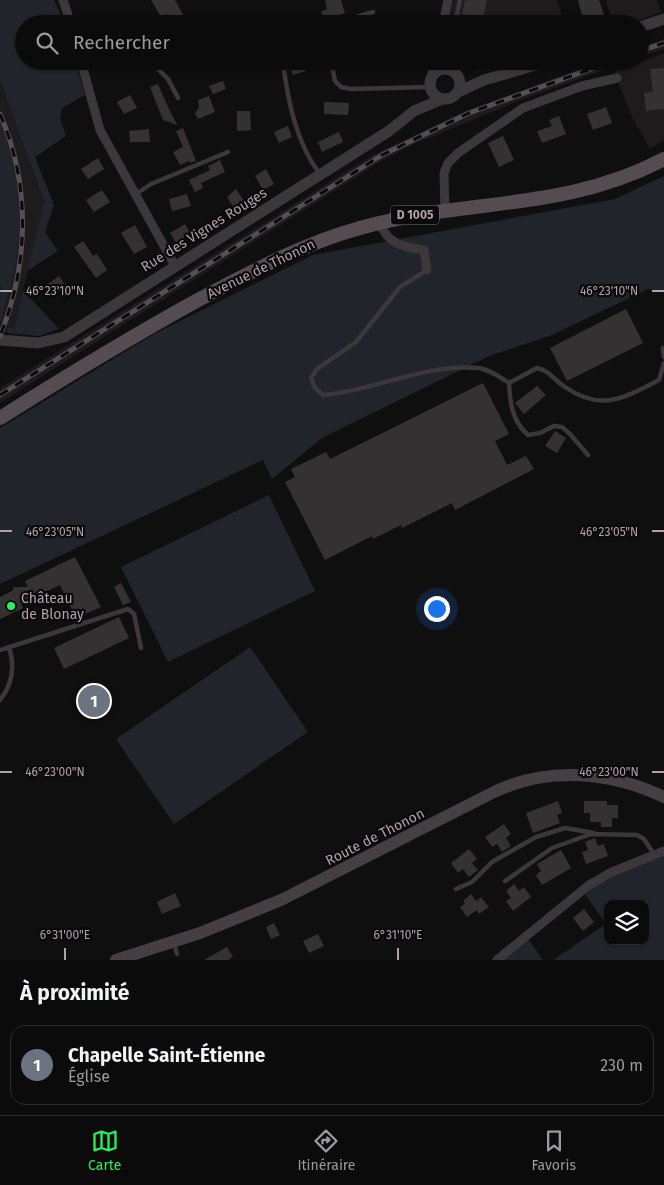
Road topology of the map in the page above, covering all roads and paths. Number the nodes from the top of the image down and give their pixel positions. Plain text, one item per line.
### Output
1 (63, 0) edge
2 (448, 0) edge
3 (460, 0) edge
4 (373, 12) dead end
5 (68, 15) edge
6 (363, 15) edge
7 (444, 15) edge
8 (457, 15) edge
9 (664, 19) edge
10 (649, 25) edge
11 (83, 70) edge
12 (159, 70) edge
13 (285, 70) edge
14 (332, 70) edge
15 (433, 70) edge
16 (440, 70) edge
17 (453, 70) edge
18 (456, 70) edge
19 (518, 70) edge
20 (432, 74) junction
21 (491, 78) junction
22 (617, 78) dead end
23 (430, 87) junction
24 (458, 92) junction
25 (178, 98) dead end
26 (442, 99) junction
27 (414, 111) junction
28 (228, 152) dead end
29 (664, 159) edge
30 (320, 174) junction
31 (135, 196) junction
32 (445, 211) junction
33 (380, 222) junction
34 (172, 262) junction
35 (427, 270) joint
36 (0, 340) edge
37 (663, 348) edge
38 (664, 357) edge
39 (664, 363) edge
40 (509, 383) junction
41 (0, 418) edge
42 (588, 455) dead end
43 (9, 647) junction
44 (141, 648) dead end
45 (0, 650) edge
46 (0, 700) edge
47 (651, 791) junction
48 (664, 792) edge
49 (664, 797) edge
50 (598, 834) junction
51 (664, 851) edge
52 (654, 854) junction
53 (505, 881) dead end
54 (456, 889) dead end
55 (116, 960) edge
56 (497, 960) edge

1 - 5 street
2 - 7 street
3 - 8 lane
4 - 6 lane
9 - 10 street
11 - 31 street
12 - 25 lane
13 - 30 lane
14 - 23 lane
15 - 20 street
16 - 20 street
17 - 24 street
18 - 21 street
19 - 21 street
20 - 23 street
21 - 24 street
22 - 32 street
23 - 26 street
23 - 27 street, Rue des Vignes Rouges
24 - 26 street
26 - 27 street, Rue des Vignes Rouges
27 - 30 street, Rue des Vignes Rouges
28 - 31 lane
29 - 32 main road, Avenue de Thonon / D 1005
30 - 34 street, Rue des Vignes Rouges
31 - 34 street
32 - 33 main road, Avenue de Thonon / D 1005
33 - 35 street
33 - 41 main road, Avenue de Thonon / D 1005
34 - 36 street, Rue des Vignes Rouges
35 - 40 lane
37 - 38 lane
39 - 40 lane
40 - 42 lane
43 - 44 lane
43 - 45 lane
43 - 46 lane
47 - 48 main road, Route de Thonon
47 - 49 main road, Route de Thonon
47 - 55 main road, Route de Thonon
50 - 52 lane
50 - 53 lane
50 - 54 lane
51 - 52 street
52 - 56 street

